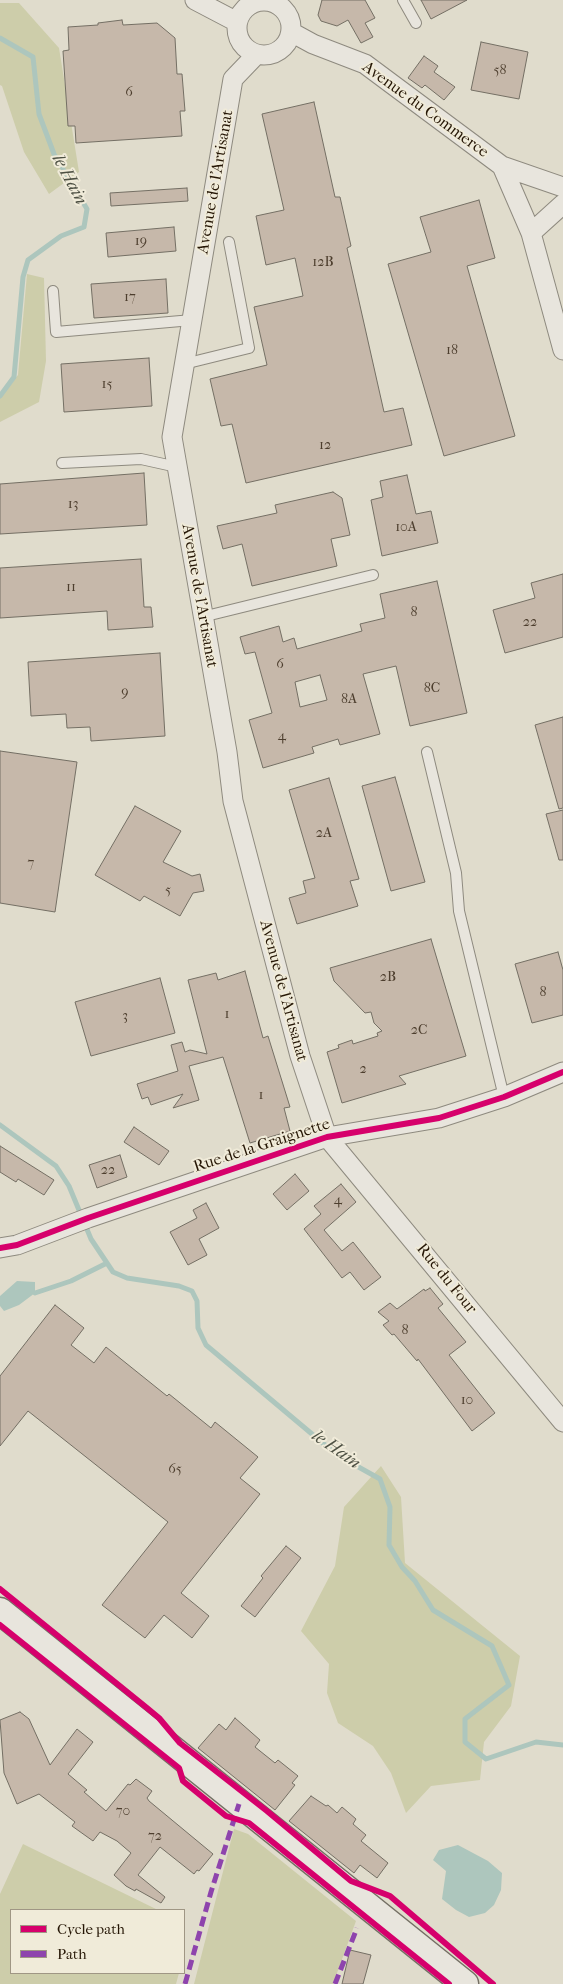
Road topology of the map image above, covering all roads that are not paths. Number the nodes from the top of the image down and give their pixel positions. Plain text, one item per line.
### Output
1 (195, 0) edge
2 (404, 0) edge
3 (272, 1) edge
4 (237, 22) junction
5 (416, 23) dead end
6 (291, 32) junction
7 (256, 55) junction
8 (502, 166) junction
9 (563, 187) edge
10 (563, 204) edge
11 (531, 233) junction
12 (229, 242) dead end
13 (53, 291) dead end
14 (192, 320) junction
15 (563, 350) edge
16 (184, 364) junction
17 (62, 463) dead end
18 (176, 467) junction
19 (373, 576) dead end
20 (202, 617) junction
21 (427, 752) dead end
22 (563, 1072) edge
23 (504, 1097) junction
24 (327, 1137) junction
25 (0, 1248) edge
26 (563, 1422) edge
27 (0, 1611) edge
28 (465, 1984) edge

1 - 4 street
2 - 5 lane
3 - 4 street
3 - 6 street
4 - 7 street
6 - 7 street
6 - 8 street, Avenue du Commerce
7 - 14 street, Avenue de l'Artisanat
8 - 9 street, Avenue du Commerce
8 - 11 street, Avenue du Commerce
10 - 11 street
11 - 15 street, Avenue du Commerce
12 - 16 lane
13 - 14 lane
14 - 16 street, Avenue de l'Artisanat
16 - 18 street, Avenue de l'Artisanat
17 - 18 lane
18 - 20 street, Avenue de l'Artisanat
19 - 20 lane
20 - 24 street, Avenue de l'Artisanat
21 - 23 lane
22 - 23 street, Rue de la Graignette
23 - 24 street, Rue de la Graignette
24 - 25 street, Rue de la Graignette
24 - 26 street, Rue du Four
27 - 28 main road

